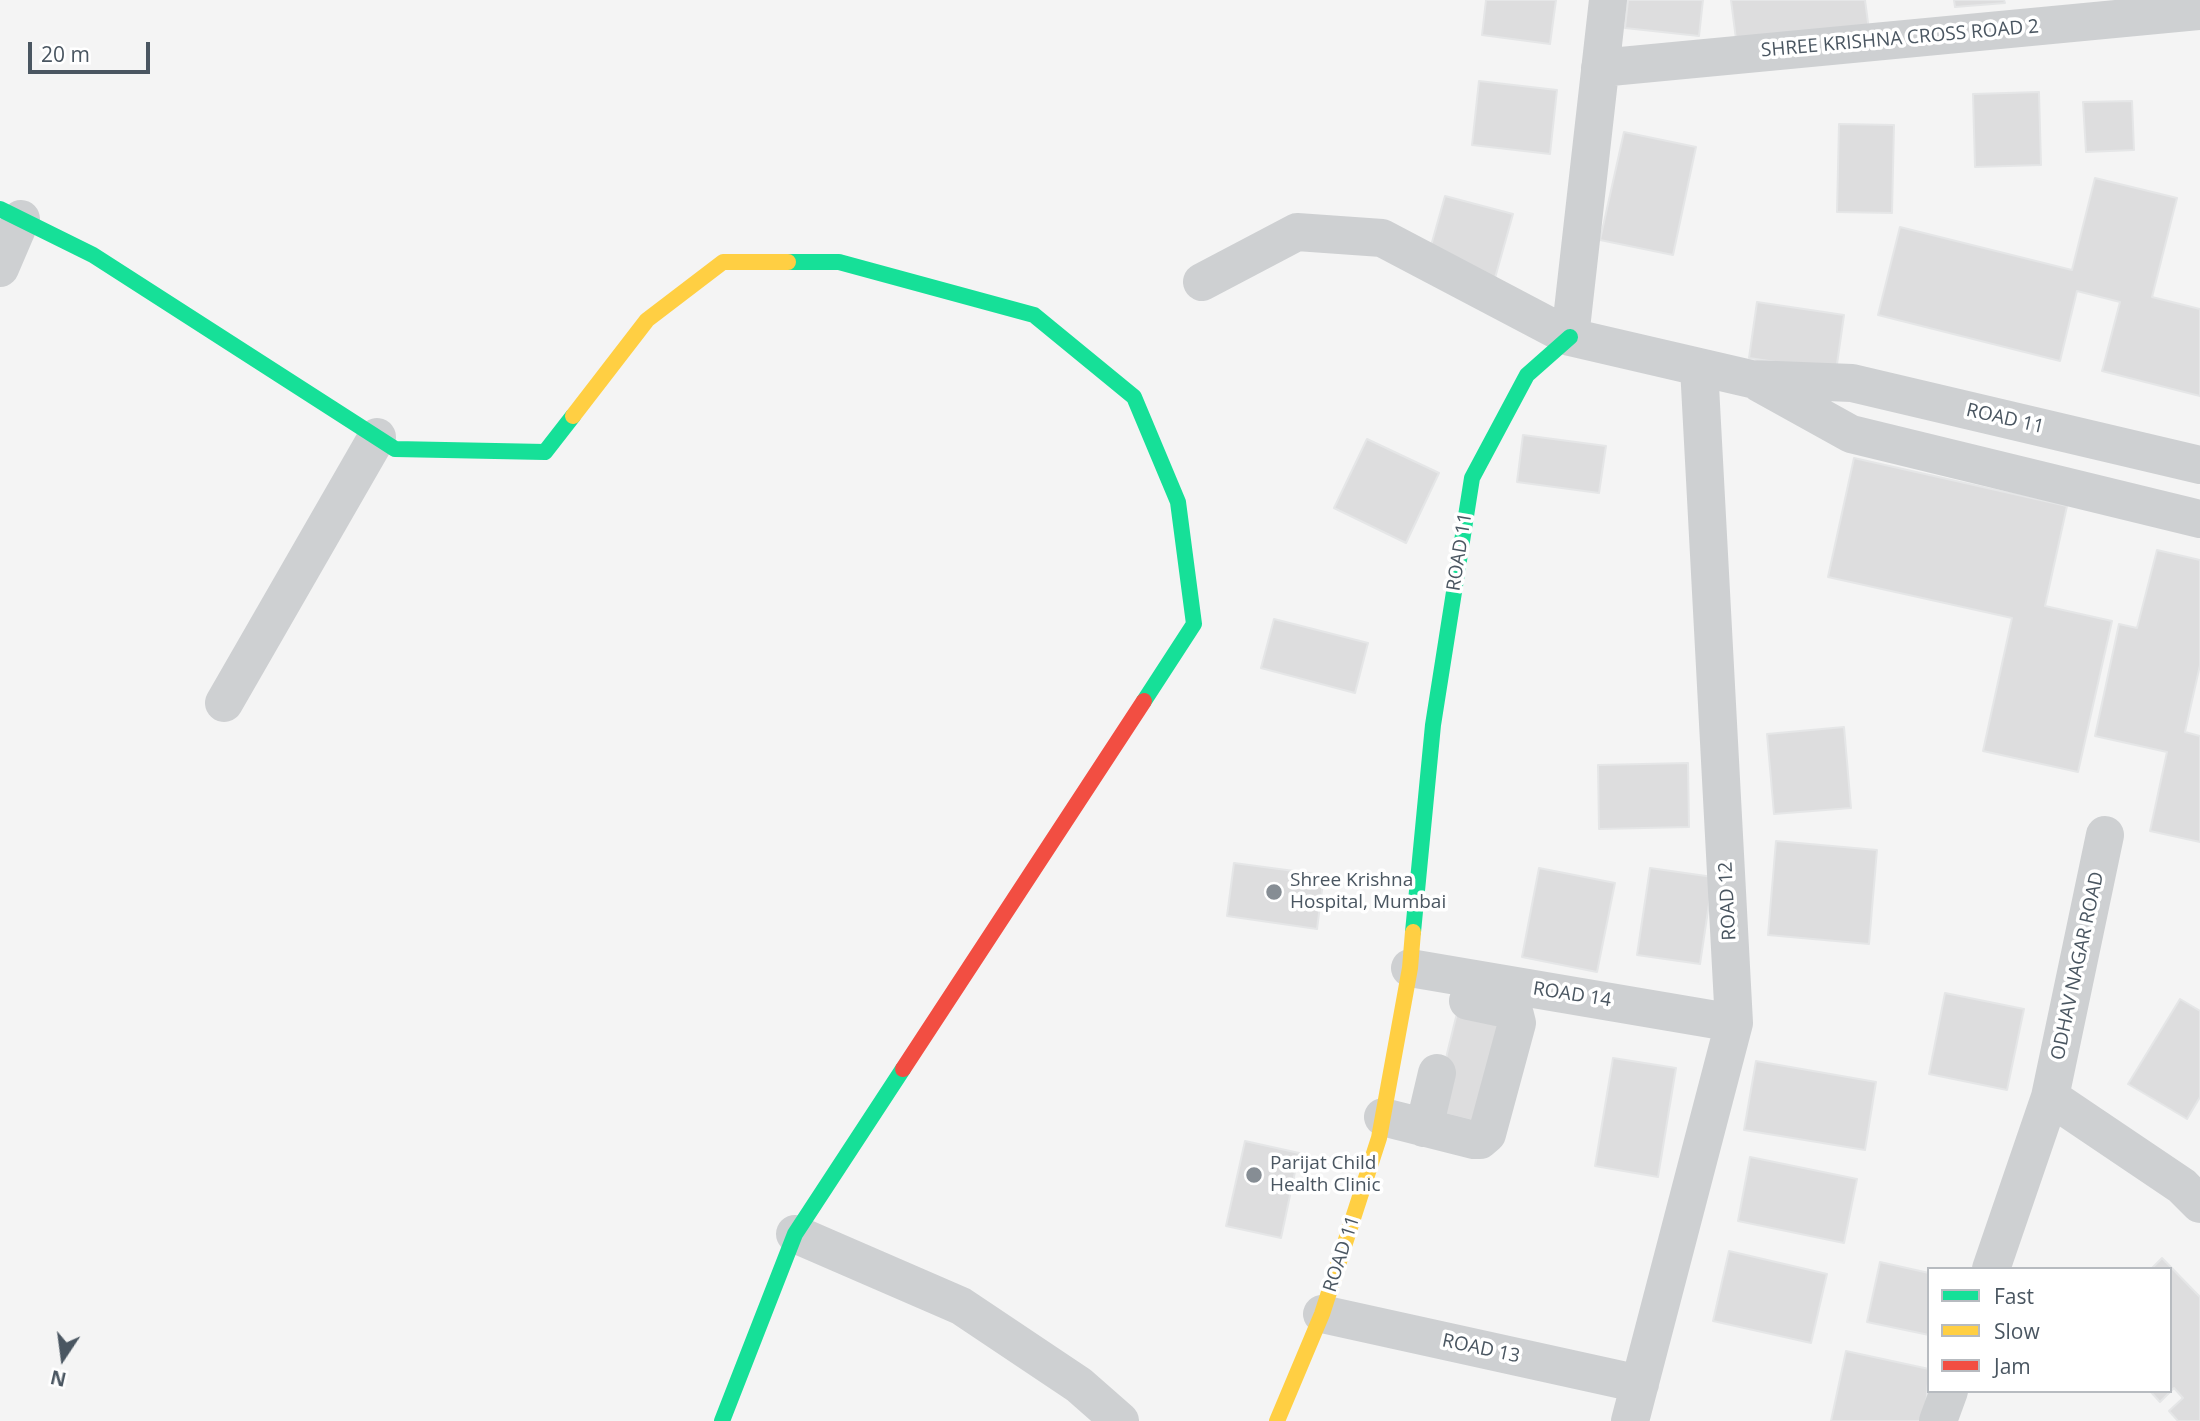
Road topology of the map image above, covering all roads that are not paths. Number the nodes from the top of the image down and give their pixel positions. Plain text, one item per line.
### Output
1 (1608, 0) edge
2 (2149, 8) edge
3 (2200, 11) edge
4 (1600, 68) junction
5 (11, 214) edge
6 (0, 268) edge
7 (1202, 282) dead end
8 (1570, 337) junction
9 (1699, 367) junction
10 (1751, 379) junction
11 (377, 437) junction
12 (2200, 465) edge
13 (2200, 519) edge
14 (224, 703) dead end
15 (2105, 835) dead end
16 (1410, 968) junction
17 (1468, 1001) dead end
18 (1734, 1023) junction
19 (1437, 1073) dead end
20 (2050, 1097) junction
21 (1383, 1117) junction
22 (1424, 1128) junction
23 (2200, 1204) edge
24 (795, 1234) junction
25 (1992, 1267) edge
26 (1322, 1314) junction
27 (1640, 1384) junction
28 (1948, 1393) edge
29 (722, 1421) edge
30 (1120, 1421) edge
31 (1277, 1421) edge
32 (1630, 1421) edge
33 (1938, 1421) edge

1 - 4 street
2 - 3 street, SHREE KRISHNA CROSS ROAD 2
2 - 4 street, SHREE KRISHNA CROSS ROAD 2
4 - 8 street
5 - 6 street
5 - 11 street
7 - 8 street
8 - 9 street, ROAD 11
8 - 16 street, ROAD 11
9 - 10 street, ROAD 11
9 - 18 street, ROAD 12
10 - 12 street, ROAD 11
10 - 13 street
11 - 14 street
11 - 24 street
15 - 20 street, ODHAV NAGAR ROAD
16 - 18 street, ROAD 14
16 - 21 street, ROAD 11
17 - 22 street
18 - 27 street, ROAD 12
19 - 22 street
20 - 23 street
20 - 25 street, ODHAV NAGAR ROAD
21 - 22 street
21 - 26 street, ROAD 11
24 - 29 street
24 - 30 street
26 - 27 street, ROAD 13
26 - 31 street, ROAD 11
27 - 32 street, ROAD 12
28 - 33 street

